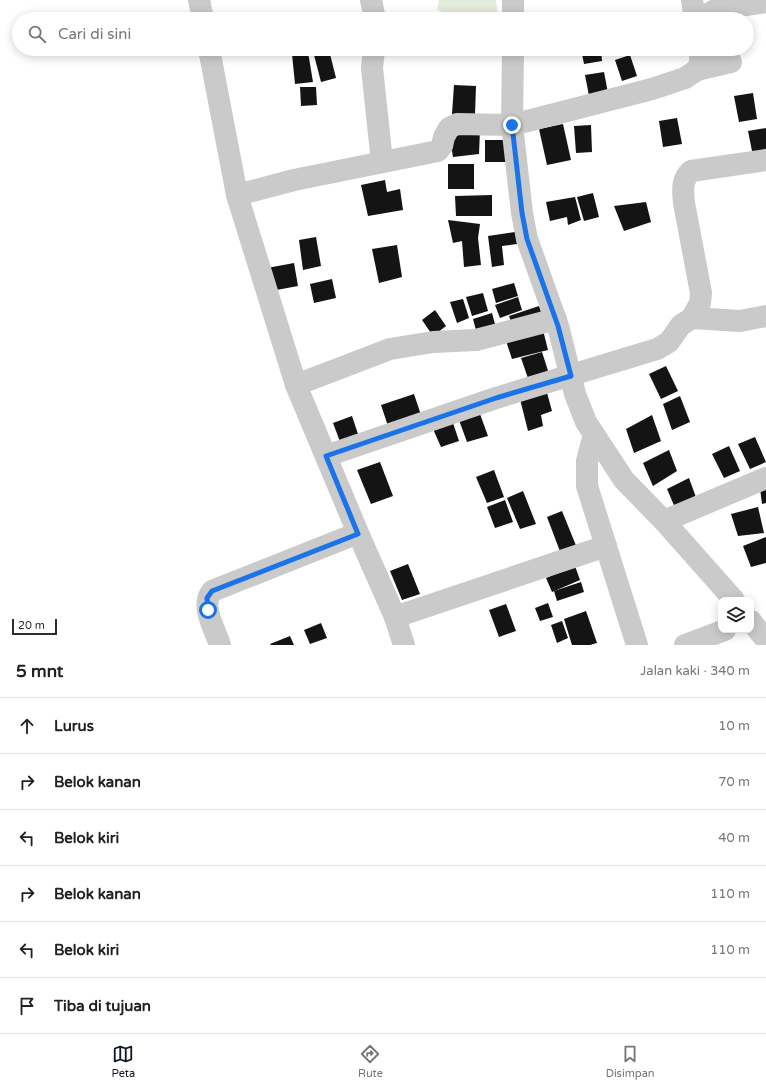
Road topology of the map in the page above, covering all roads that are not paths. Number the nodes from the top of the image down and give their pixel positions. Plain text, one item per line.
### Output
1 (199, 0) edge
2 (371, 0) edge
3 (513, 0) edge
4 (692, 0) edge
5 (766, 2) edge
6 (202, 12) edge
7 (374, 12) edge
8 (513, 12) edge
9 (694, 12) edge
10 (711, 12) edge
11 (210, 56) edge
12 (373, 56) edge
13 (513, 56) edge
14 (698, 60) edge
15 (731, 62) dead end
16 (512, 125) junction
17 (766, 160) edge
18 (382, 162) junction
19 (237, 195) junction
20 (766, 316) edge
21 (692, 318) junction
22 (556, 319) junction
23 (571, 376) junction
24 (296, 385) junction
25 (594, 434) junction
26 (326, 456) junction
27 (766, 478) edge
28 (664, 521) junction
29 (358, 534) junction
30 (606, 546) junction
31 (731, 597) edge
32 (395, 617) junction
33 (754, 625) edge
34 (718, 633) edge
35 (766, 640) edge
36 (220, 645) edge
37 (404, 645) edge
38 (637, 645) edge
39 (685, 645) edge

1 - 6 street
2 - 7 street
3 - 8 street
4 - 9 street
5 - 10 street
11 - 19 street
12 - 18 street
13 - 16 street
14 - 15 street
14 - 16 street
16 - 18 street
16 - 22 street
17 - 21 street
18 - 19 street
19 - 24 street
20 - 21 street
21 - 23 street
22 - 23 street
22 - 24 street
23 - 25 street
23 - 26 street
24 - 26 street
25 - 28 street
25 - 30 street
26 - 29 street
27 - 28 street
28 - 31 street
29 - 32 street
29 - 36 street
30 - 32 street
30 - 38 street
32 - 37 street
33 - 35 street
34 - 39 street

